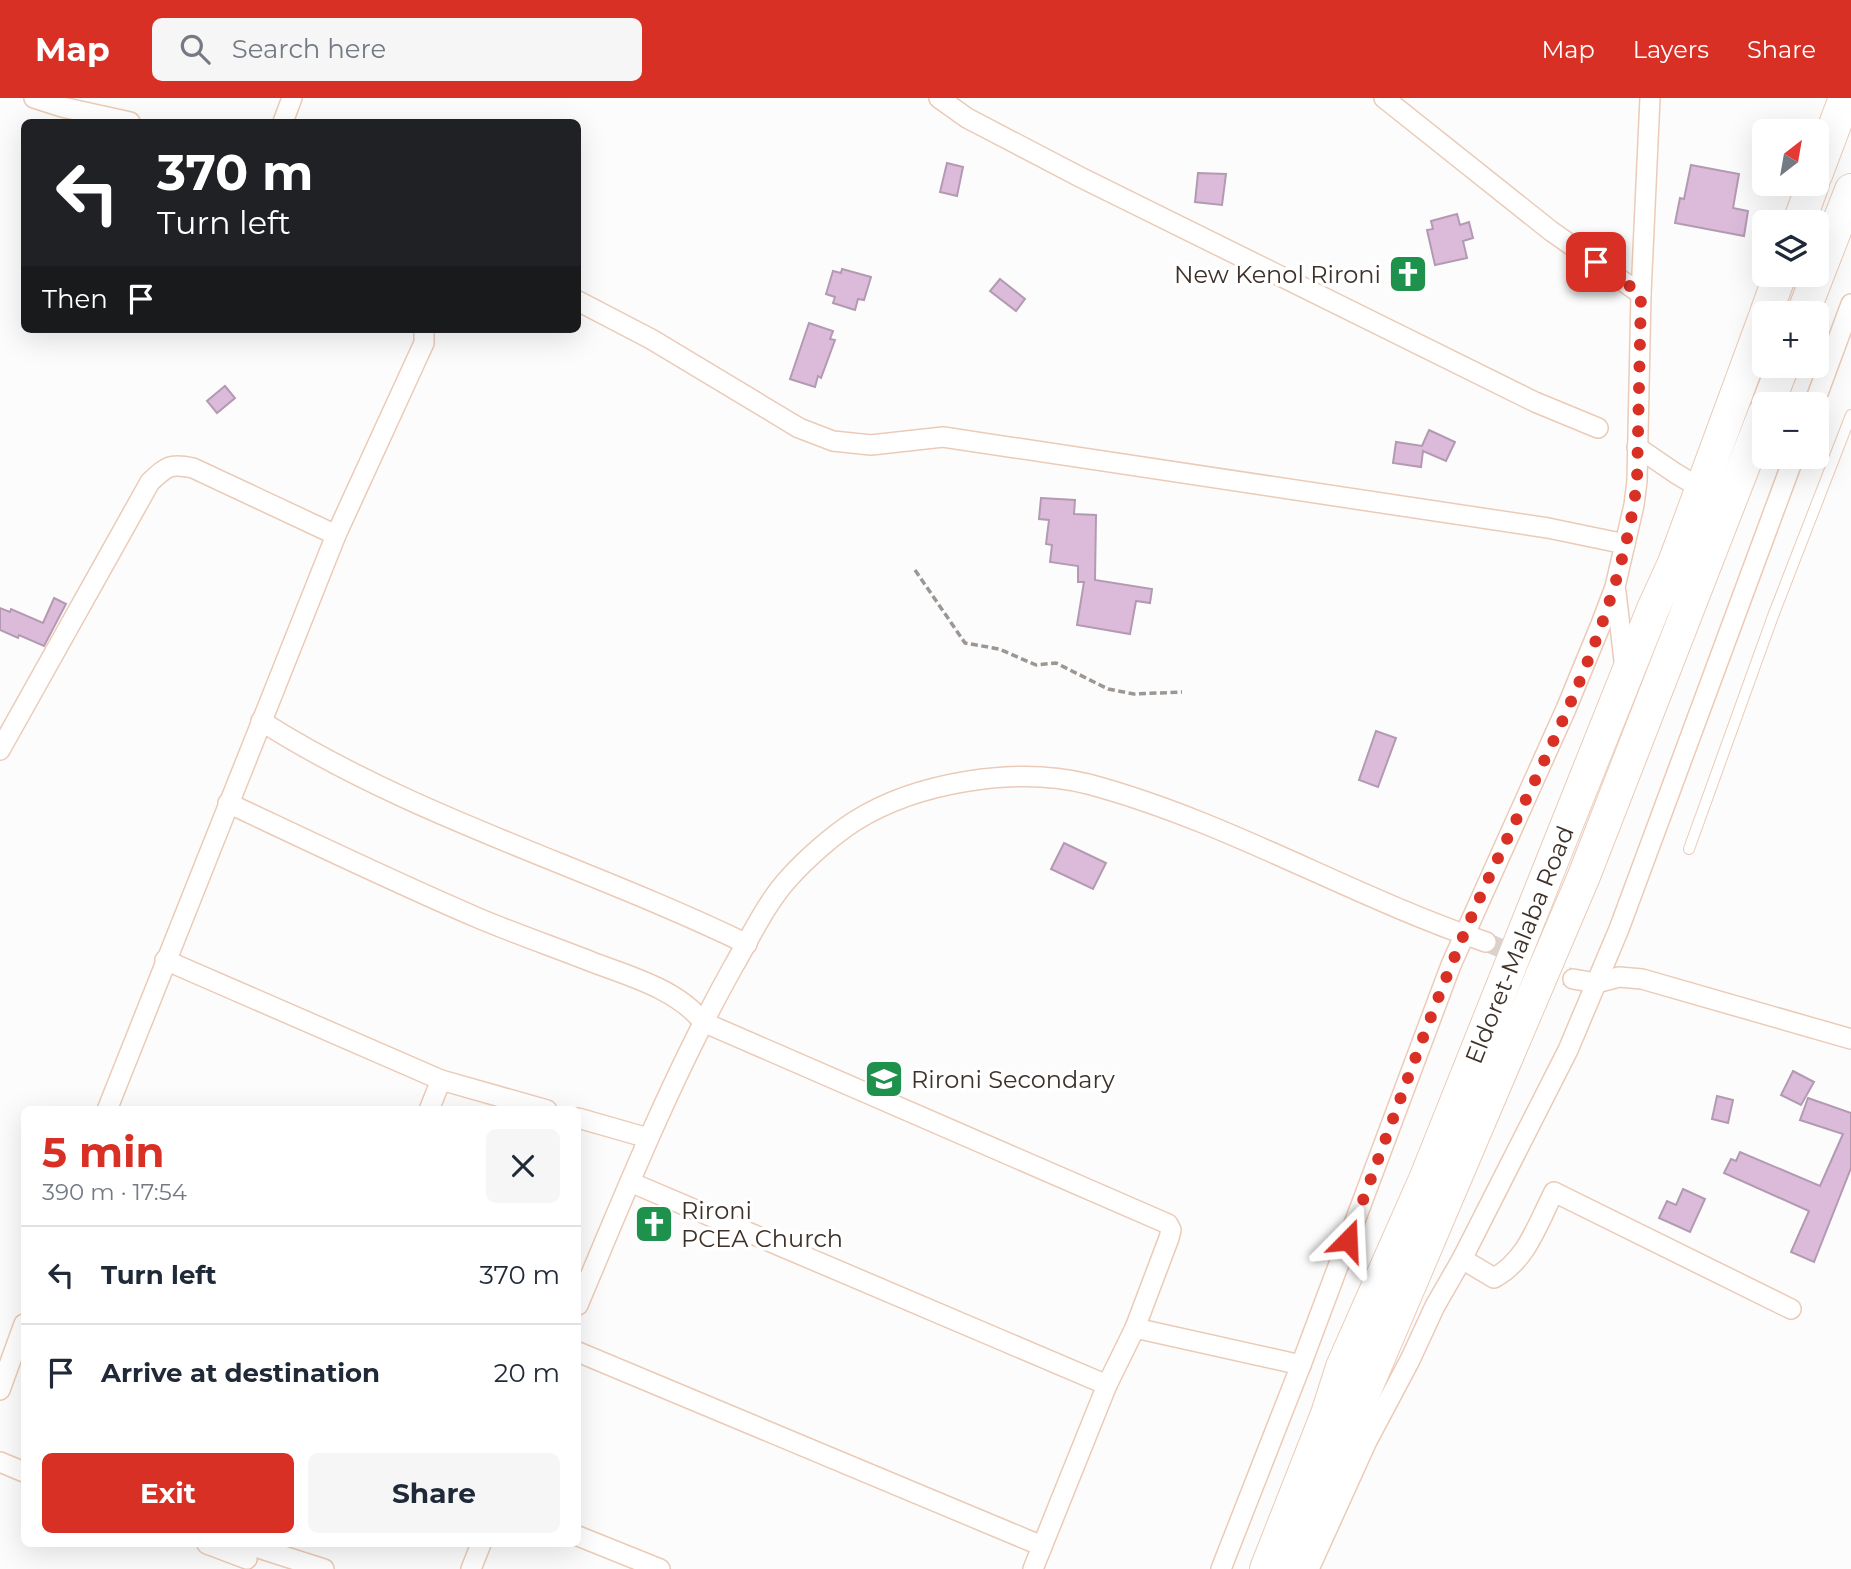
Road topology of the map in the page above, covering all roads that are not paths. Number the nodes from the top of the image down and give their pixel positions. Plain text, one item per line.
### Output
1 (34, 98) edge
2 (292, 98) edge
3 (939, 98) edge
4 (1384, 98) edge
5 (1650, 98) edge
6 (1845, 98) edge
7 (116, 119) edge
8 (284, 119) edge
9 (1829, 140) edge
10 (1851, 190) edge
11 (1641, 294) junction
12 (1808, 301) edge
13 (581, 303) edge
14 (1851, 304) edge
15 (424, 333) edge
16 (1752, 351) edge
17 (1818, 392) edge
18 (1851, 415) edge
19 (1598, 428) dead end
20 (1752, 445) edge
21 (1637, 447) junction
22 (1790, 469) edge
23 (1702, 489) junction
24 (336, 535) junction
25 (1625, 544) junction
26 (1615, 587) junction
27 (1626, 677) junction
28 (261, 721) junction
29 (0, 750) edge
30 (228, 803) junction
31 (1689, 849) dead end
32 (1464, 934) junction
33 (1486, 942) tunnel mouth
34 (747, 944) junction
35 (165, 960) junction
36 (1573, 979) tunnel mouth
37 (1596, 983) junction
38 (703, 1022) junction
39 (1851, 1039) edge
40 (441, 1080) junction
41 (109, 1106) edge
42 (431, 1106) edge
43 (533, 1106) edge
44 (581, 1119) edge
45 (648, 1138) junction
46 (629, 1182) junction
47 (1462, 1259) junction
48 (581, 1298) edge
49 (1791, 1309) dead end
50 (1135, 1328) junction
51 (21, 1332) edge
52 (581, 1353) edge
53 (1301, 1365) junction
54 (1107, 1385) junction
55 (0, 1390) edge
56 (0, 1462) edge
57 (21, 1471) edge
58 (581, 1537) edge
59 (1042, 1546) junction
60 (218, 1547) edge
61 (480, 1547) edge
62 (249, 1555) edge
63 (324, 1569) edge
64 (471, 1569) edge
65 (660, 1569) edge
66 (1033, 1569) edge
67 (1221, 1569) edge
68 (1266, 1569) edge
69 (1289, 1569) edge
70 (1309, 1569) edge

1 - 7 street
2 - 8 street
3 - 19 street
4 - 11 street
5 - 11 street
6 - 9 highway
10 - 12 highway
11 - 21 street
13 - 25 street
14 - 17 street
15 - 24 street
16 - 23 highway, Eldoret-Malaba Road
18 - 31 lane
20 - 69 highway, Eldoret-Malaba Road
21 - 23 street
21 - 25 street
22 - 37 street
23 - 27 highway, Eldoret-Malaba Road
24 - 28 street
24 - 29 street
25 - 26 street
26 - 27 street
26 - 32 street
27 - 68 highway, Eldoret-Malaba Road
28 - 30 street
28 - 34 street
30 - 35 street
30 - 38 street
32 - 33 street
32 - 34 street
32 - 53 street
34 - 38 street
35 - 40 street
35 - 41 street
36 - 37 street
37 - 39 street
37 - 47 street
38 - 45 street
38 - 50 street
40 - 42 street
40 - 43 street
44 - 45 street
45 - 46 street
46 - 48 street
46 - 54 street
47 - 49 street
47 - 70 street
50 - 53 street
50 - 54 street
51 - 55 street
52 - 59 street
53 - 67 street
54 - 59 street
56 - 57 street
58 - 65 street
59 - 66 street
60 - 62 street
61 - 64 street
62 - 63 street

